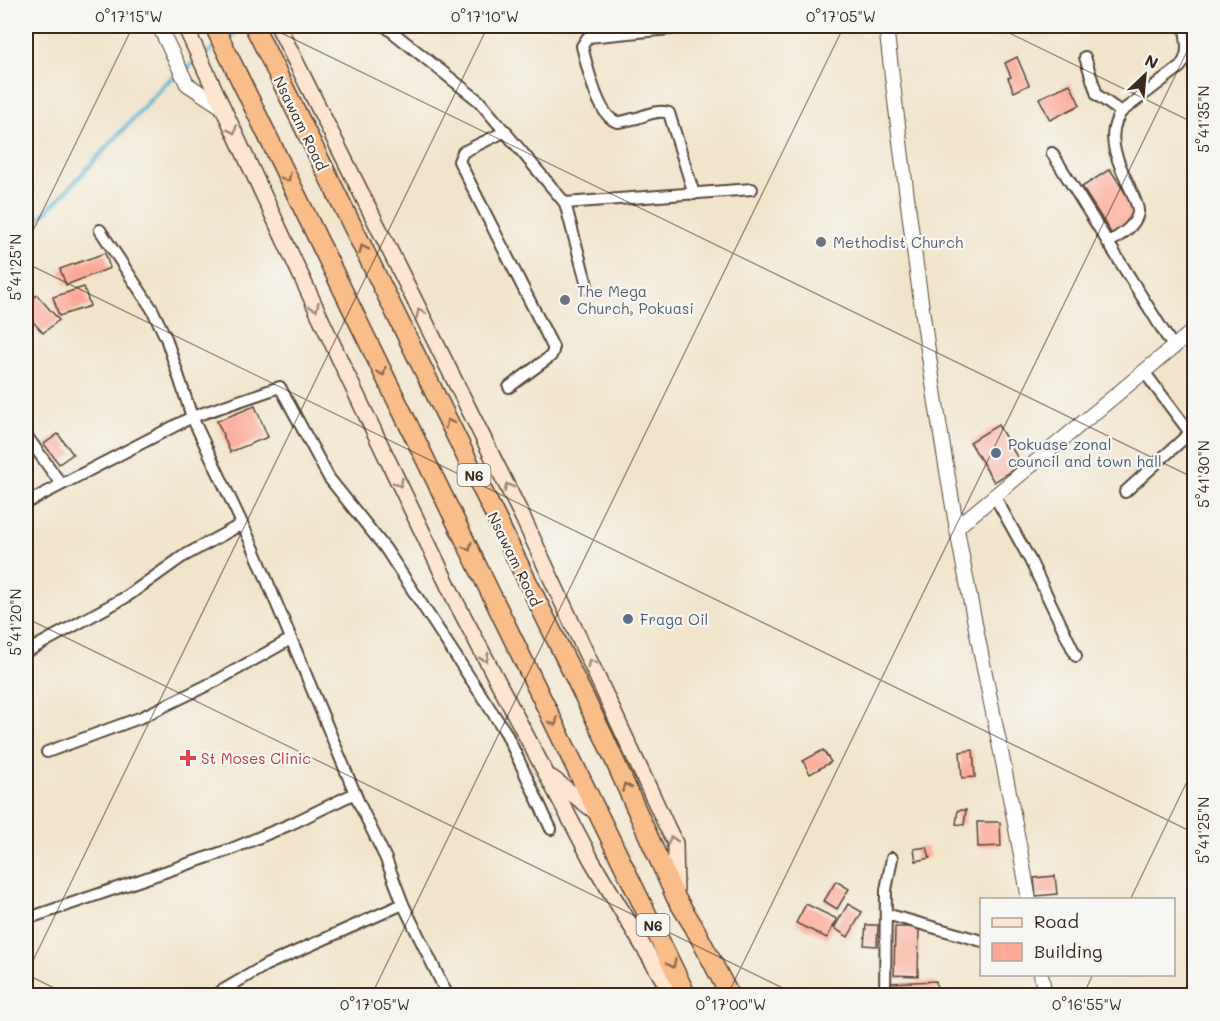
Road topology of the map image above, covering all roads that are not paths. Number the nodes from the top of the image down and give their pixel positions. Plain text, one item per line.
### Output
1 (159, 26) edge
2 (214, 26) edge
3 (254, 26) edge
4 (278, 26) edge
5 (385, 26) edge
6 (699, 26) edge
7 (886, 26) edge
8 (1185, 26) edge
9 (188, 31) edge
10 (1085, 57) dead end
11 (222, 107) junction
12 (1121, 112) junction
13 (506, 131) junction
14 (1052, 153) dead end
15 (752, 189) dead end
16 (694, 194) junction
17 (565, 203) junction
18 (100, 230) dead end
19 (1108, 243) junction
20 (588, 289) dead end
21 (1194, 330) edge
22 (1174, 348) junction
23 (1145, 373) junction
24 (509, 387) dead end
25 (192, 417) junction
26 (1193, 432) edge
27 (26, 435) edge
28 (61, 484) junction
29 (1125, 492) dead end
30 (995, 497) junction
31 (26, 503) edge
32 (242, 524) junction
33 (956, 528) junction
34 (291, 639) junction
35 (26, 652) edge
36 (1076, 656) dead end
37 (47, 752) dead end
38 (547, 774) junction
39 (355, 793) junction
40 (599, 815) junction
41 (551, 829) dead end
42 (892, 858) dead end
43 (676, 898) junction
44 (1029, 898) edge
45 (404, 904) junction
46 (886, 914) junction
47 (26, 919) edge
48 (980, 941) edge
49 (1041, 976) edge
50 (213, 996) edge
51 (448, 996) edge
52 (673, 996) edge
53 (687, 996) edge
54 (730, 996) edge
55 (885, 996) edge
56 (1045, 996) edge

1 - 11 street
2 -> 40 highway, N6
43 -> 3 highway, Nsawam Road / N6
43 -> 4 main road
5 - 13 street
6 - 16 street
7 - 33 street
8 - 12 street
9 - 11 main road
10 - 12 street
11 -> 38 main road
12 - 19 street
13 - 17 street
13 - 24 street
14 - 19 street
15 - 16 street
16 - 17 street
17 - 20 street
18 - 25 street
19 - 22 street
21 - 22 street
22 - 23 street
23 - 26 street
23 - 30 street
25 - 28 street
25 - 32 street
25 - 41 street
26 - 29 street
27 - 28 street
28 - 31 street
30 - 33 street
30 - 36 street
32 - 34 street
32 - 35 street
33 - 44 street
34 - 37 street
34 - 39 street
38 - 40 main road
38 - 52 main road
39 - 45 street
39 - 47 street
40 -> 53 highway, N6
42 - 46 street
43 - 54 highway, Nsawam Road / N6
45 - 50 street
45 - 51 street
46 - 48 street
46 - 55 street
49 - 56 street

